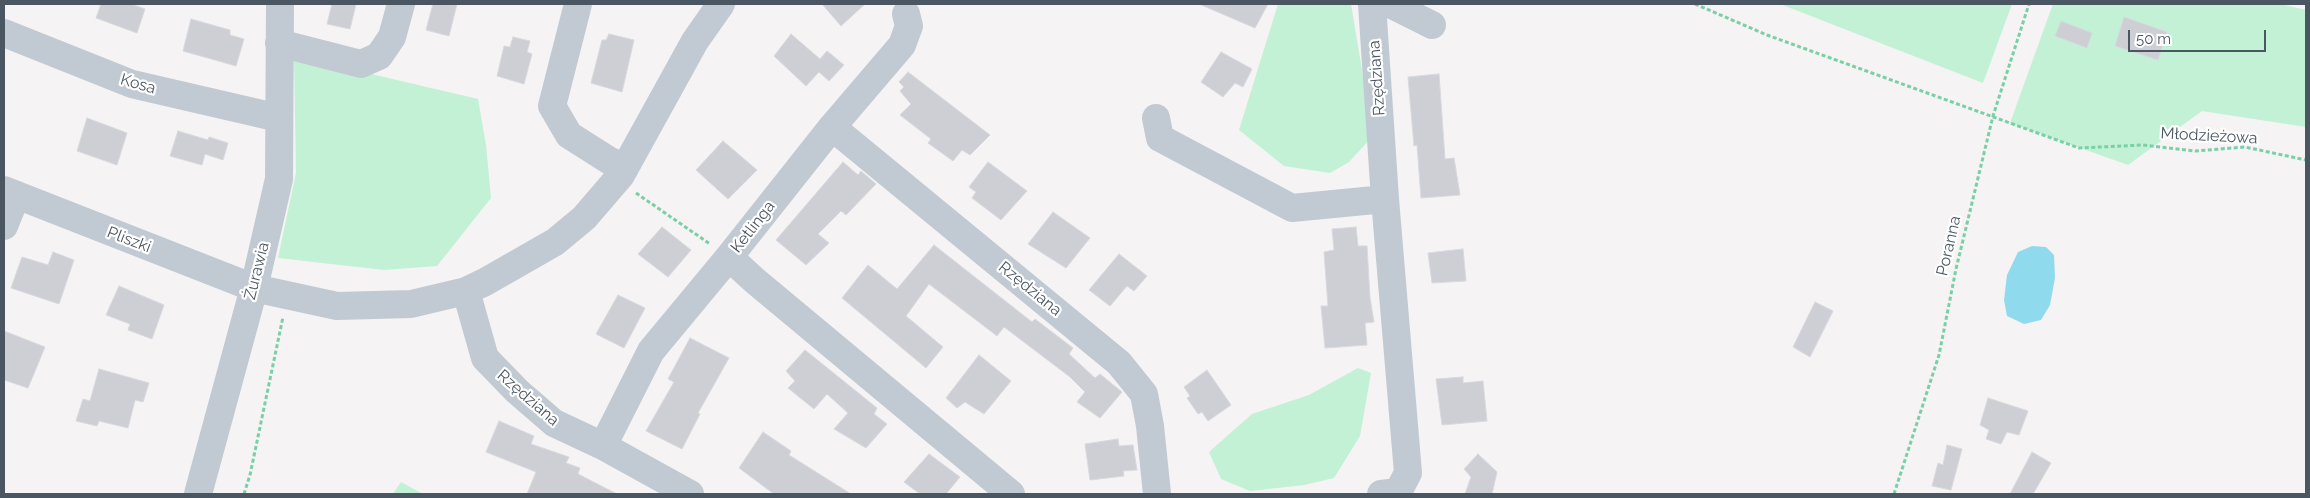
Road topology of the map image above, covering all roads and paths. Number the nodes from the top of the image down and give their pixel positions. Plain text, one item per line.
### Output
1 (280, 4) edge
2 (401, 4) edge
3 (578, 4) edge
4 (721, 4) edge
5 (1372, 4) edge
6 (1390, 4) edge
7 (1695, 4) edge
8 (2029, 4) edge
9 (906, 14) dead end
10 (1432, 25) dead end
11 (4, 33) edge
12 (279, 43) junction
13 (1993, 116) junction
14 (278, 118) junction
15 (1156, 118) dead end
16 (832, 127) junction
17 (2306, 160) edge
18 (625, 168) junction
19 (10, 193) edge
20 (636, 193) dead end
21 (1385, 199) junction
22 (4, 226) edge
23 (730, 257) junction
24 (254, 288) junction
25 (466, 291) junction
26 (283, 312) dead end
27 (603, 446) junction
28 (198, 494) edge
29 (244, 494) edge
30 (690, 494) edge
31 (1011, 494) edge
32 (1157, 494) edge
33 (1381, 494) edge
34 (1894, 494) edge

1 - 12 street, Żurawia
2 - 12 street
3 - 18 street
4 - 18 street, Pliszki
5 - 21 street, Rzędziana
6 - 10 street
7 - 13 path
8 - 13 path, Poranna
9 - 16 street, Ketlinga
11 - 14 street, Kosa
12 - 14 street, Żurawia
13 - 17 path, Młodzieżowa
13 - 34 path, Poranna
14 - 24 street, Żurawia
15 - 21 street
16 - 23 street, Ketlinga
16 - 32 street, Rzędziana
18 - 25 street, Pliszki
19 - 22 street
19 - 24 street, Pliszki
20 - 23 path
21 - 33 street, Rzędziana
23 - 27 street, Ketlinga
23 - 31 street
24 - 25 street, Pliszki
24 - 28 street, Żurawia
25 - 27 street, Rzędziana
26 - 29 path
27 - 30 street, Rzędziana

